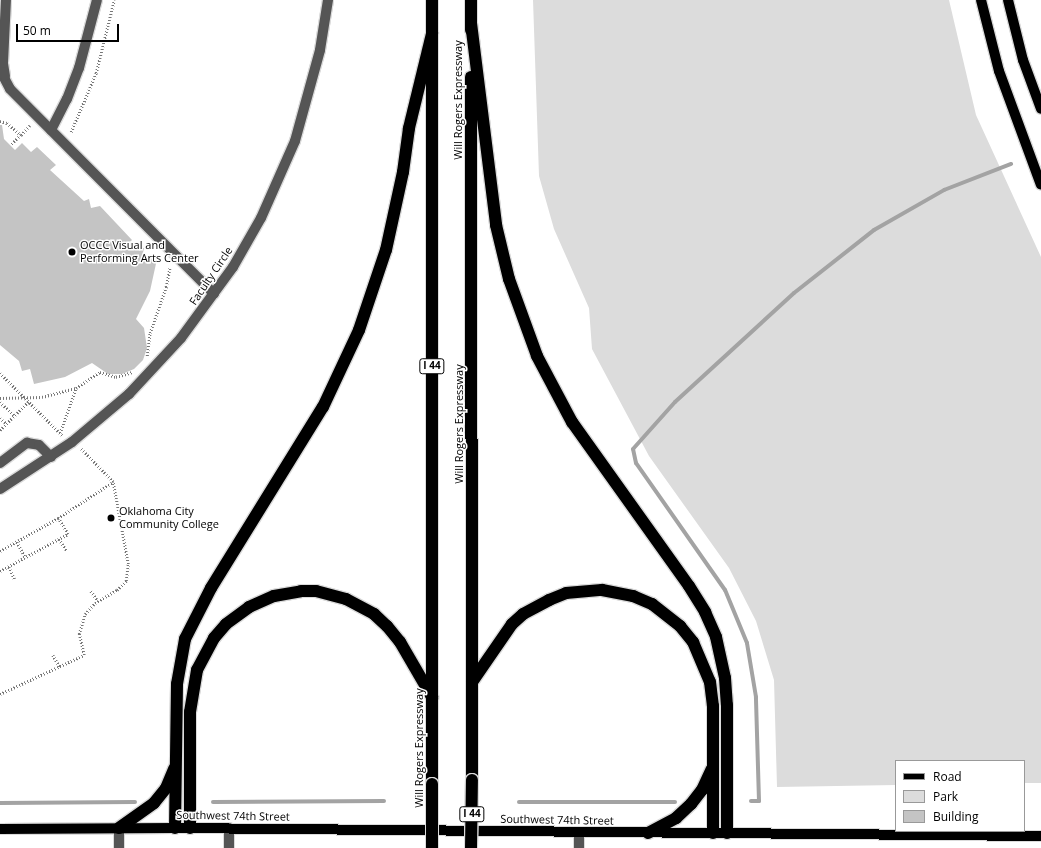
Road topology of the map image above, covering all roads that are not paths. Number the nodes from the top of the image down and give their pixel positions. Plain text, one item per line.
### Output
1 (6, 0) edge
2 (97, 0) edge
3 (328, 0) edge
4 (432, 0) edge
5 (471, 0) edge
6 (981, 0) edge
7 (1008, 0) edge
8 (471, 23) junction
9 (432, 34) junction
10 (0, 70) edge
11 (7, 84) junction
12 (1041, 110) edge
13 (51, 130) junction
14 (1041, 185) edge
15 (214, 294) junction
16 (51, 457) junction
17 (0, 464) edge
18 (0, 489) edge
19 (472, 682) junction
20 (432, 698) junction
21 (176, 764) junction
22 (713, 766) junction
23 (119, 828) junction
24 (175, 828) junction
25 (190, 828) junction
26 (229, 828) junction
27 (0, 829) edge
28 (579, 832) junction
29 (648, 833) junction
30 (713, 833) junction
31 (727, 833) junction
32 (1041, 836) edge
33 (119, 848) edge
34 (229, 848) edge
35 (432, 848) edge
36 (471, 848) edge
37 (579, 848) edge

1 - 11 street
2 - 13 street
3 - 15 street, Faculty Circle
4 - 9 highway, Will Rogers Expressway / I 44
5 - 8 highway, Will Rogers Expressway / I 44
6 - 14 main road
7 - 12 main road
8 - 19 highway, Will Rogers Expressway / I 44
8 - 31 highway
9 - 20 highway, Will Rogers Expressway / I 44
9 - 21 highway
10 - 11 street
11 - 13 street
13 - 15 street
15 - 16 street, Faculty Circle
16 - 17 street
16 - 18 street, Faculty Circle
19 - 22 highway
19 - 36 highway, Will Rogers Expressway / I 44, bridge
20 - 25 highway
20 - 35 highway, Will Rogers Expressway / I 44, bridge
21 - 23 highway
21 - 24 highway
22 - 29 highway
22 - 30 highway
23 - 24 main road, Southwest 74th Street
23 - 27 main road, Southwest 74th Street
23 - 33 street
24 - 25 main road, Southwest 74th Street
25 - 26 main road, Southwest 74th Street
26 - 28 main road, Southwest 74th Street
26 - 34 street
28 - 29 main road, Southwest 74th Street
28 - 37 street
29 - 30 main road, Southwest 74th Street
30 - 31 main road, Southwest 74th Street
31 - 32 main road, Southwest 74th Street

